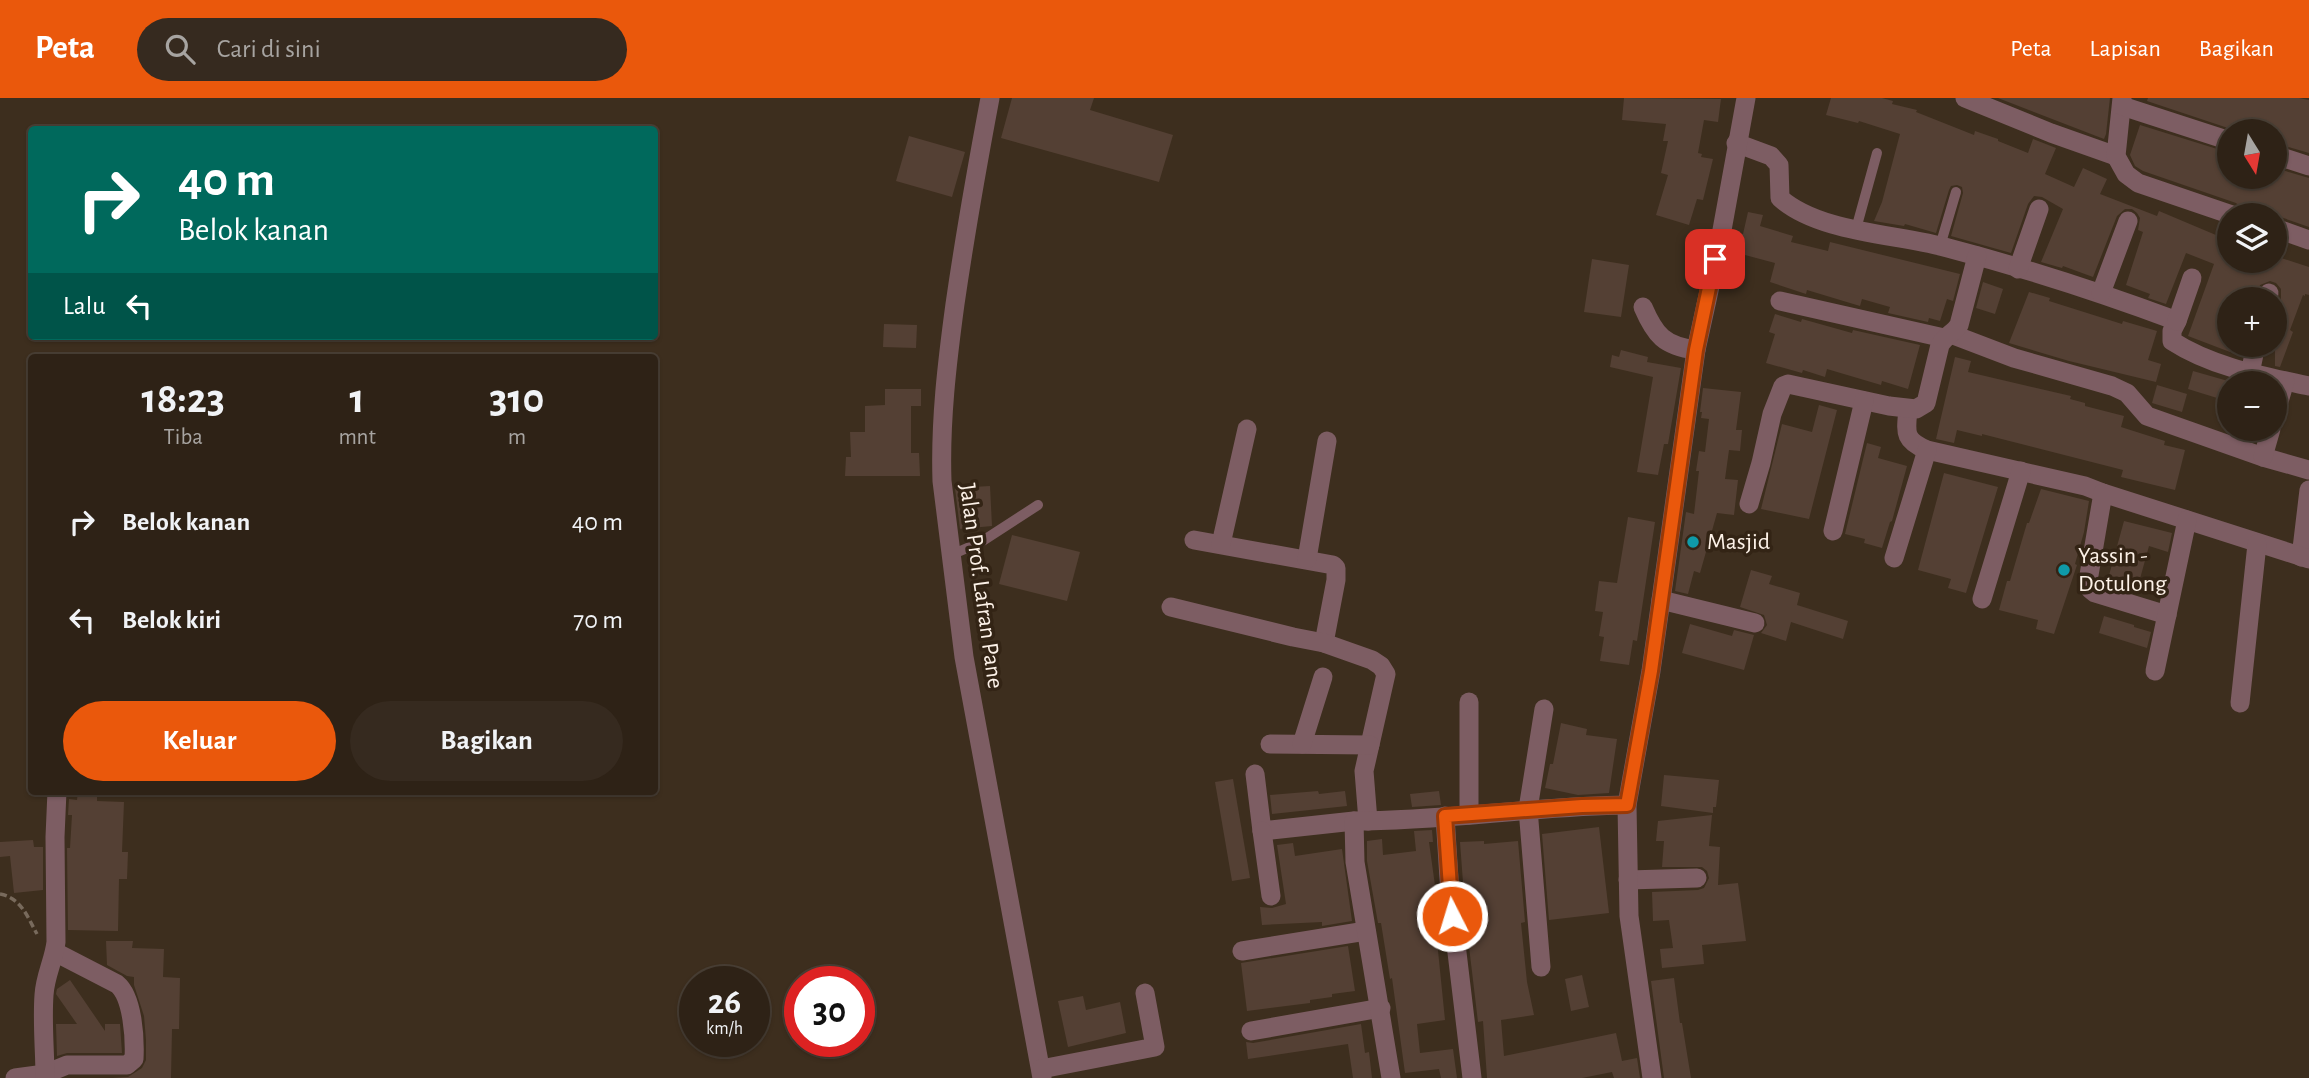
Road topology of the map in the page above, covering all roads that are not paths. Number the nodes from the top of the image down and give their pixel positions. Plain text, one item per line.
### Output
1 (990, 98) edge
2 (1745, 98) edge
3 (1965, 98) edge
4 (2122, 102) edge
5 (2217, 136) edge
6 (1736, 143) junction
7 (1877, 153) dead end
8 (2116, 156) junction
9 (2287, 159) edge
10 (2309, 166) edge
11 (1956, 192) dead end
12 (2039, 209) dead end
13 (2217, 210) edge
14 (2128, 221) dead end
15 (1856, 229) junction
16 (2287, 230) edge
17 (2308, 234) edge
18 (1940, 246) junction
19 (1977, 256) junction
20 (2018, 269) junction
21 (2192, 278) dead end
22 (2101, 293) junction
23 (1780, 301) dead end
24 (1643, 307) dead end
25 (2177, 321) junction
26 (1948, 336) junction
27 (1696, 350) junction
28 (2244, 371) edge
29 (2287, 381) edge
30 (2309, 386) edge
31 (1864, 401) junction
32 (1908, 408) junction
33 (1247, 429) dead end
34 (1327, 441) dead end
35 (2268, 441) edge
36 (1927, 450) junction
37 (2263, 457) junction
38 (2309, 470) edge
39 (2021, 471) junction
40 (2309, 490) edge
41 (2103, 493) junction
42 (1749, 504) dead end
43 (1038, 505) dead end
44 (2187, 520) junction
45 (1833, 531) dead end
46 (1194, 540) dead end
47 (1222, 544) junction
48 (2257, 544) junction
49 (950, 555) junction
50 (1894, 558) dead end
51 (2305, 558) edge
52 (1307, 559) junction
53 (1982, 599) dead end
54 (1661, 600) junction
55 (1171, 607) dead end
56 (2167, 615) junction
57 (1755, 623) dead end
58 (1324, 643) junction
59 (2155, 671) dead end
60 (1323, 677) dead end
61 (1469, 702) dead end
62 (2240, 703) dead end
63 (1544, 709) dead end
64 (1270, 744) dead end
65 (1302, 744) junction
66 (1370, 745) junction
67 (1255, 774) dead end
68 (57, 795) edge
69 (1627, 805) junction
70 (1528, 809) junction
71 (1469, 815) junction
72 (1445, 816) junction
73 (1361, 821) junction
74 (1262, 831) junction
75 (1697, 878) dead end
76 (1628, 880) junction
77 (1271, 896) dead end
78 (1366, 931) junction
79 (1242, 951) dead end
80 (55, 952) junction
81 (1541, 968) dead end
82 (1145, 993) dead end
83 (1381, 1008) junction
84 (1251, 1031) dead end
85 (1041, 1074) edge
86 (45, 1076) edge
87 (15, 1078) edge
88 (1391, 1078) edge
89 (1472, 1078) edge
90 (1652, 1078) edge

1 - 49 street, Jalan Prof. Lafran Pane
2 - 6 street
3 - 8 street
4 - 5 street
4 - 8 street
6 - 15 street
6 - 27 street
7 - 15 lane
8 - 13 street
9 - 10 street
11 - 18 lane
12 - 20 street
14 - 22 street
15 - 18 street
16 - 17 street
18 - 19 street
19 - 20 street
19 - 26 street
20 - 22 street
21 - 25 street
22 - 25 street
23 - 26 street
24 - 27 street
25 - 28 street
26 - 32 street
26 - 37 street
27 - 54 street
29 - 30 street
31 - 32 street
31 - 42 street
31 - 45 street
32 - 36 street
33 - 47 street
34 - 52 street
35 - 37 street
36 - 39 street
36 - 50 street
37 - 38 street
39 - 41 street
39 - 53 street
40 - 51 street
41 - 44 street
41 - 56 street
43 - 49 lane
44 - 48 street
44 - 56 street
46 - 47 street
47 - 52 street
48 - 51 street
48 - 62 street
49 - 85 street, Jalan Prof. Lafran Pane
52 - 58 street
54 - 57 street
54 - 69 street
55 - 58 street
56 - 59 street
58 - 66 street
60 - 65 street
61 - 71 street
63 - 70 street
64 - 65 street
65 - 66 street
66 - 73 street
67 - 74 street
68 - 80 street
69 - 70 street
69 - 76 street
70 - 71 street
70 - 81 street
71 - 72 street
72 - 73 street
72 - 89 street
73 - 74 street
73 - 78 street
74 - 77 street
75 - 76 street
76 - 90 street
78 - 79 street
78 - 83 street
80 - 86 street
80 - 86 street
82 - 85 street
83 - 84 street
83 - 88 street
86 - 87 street

